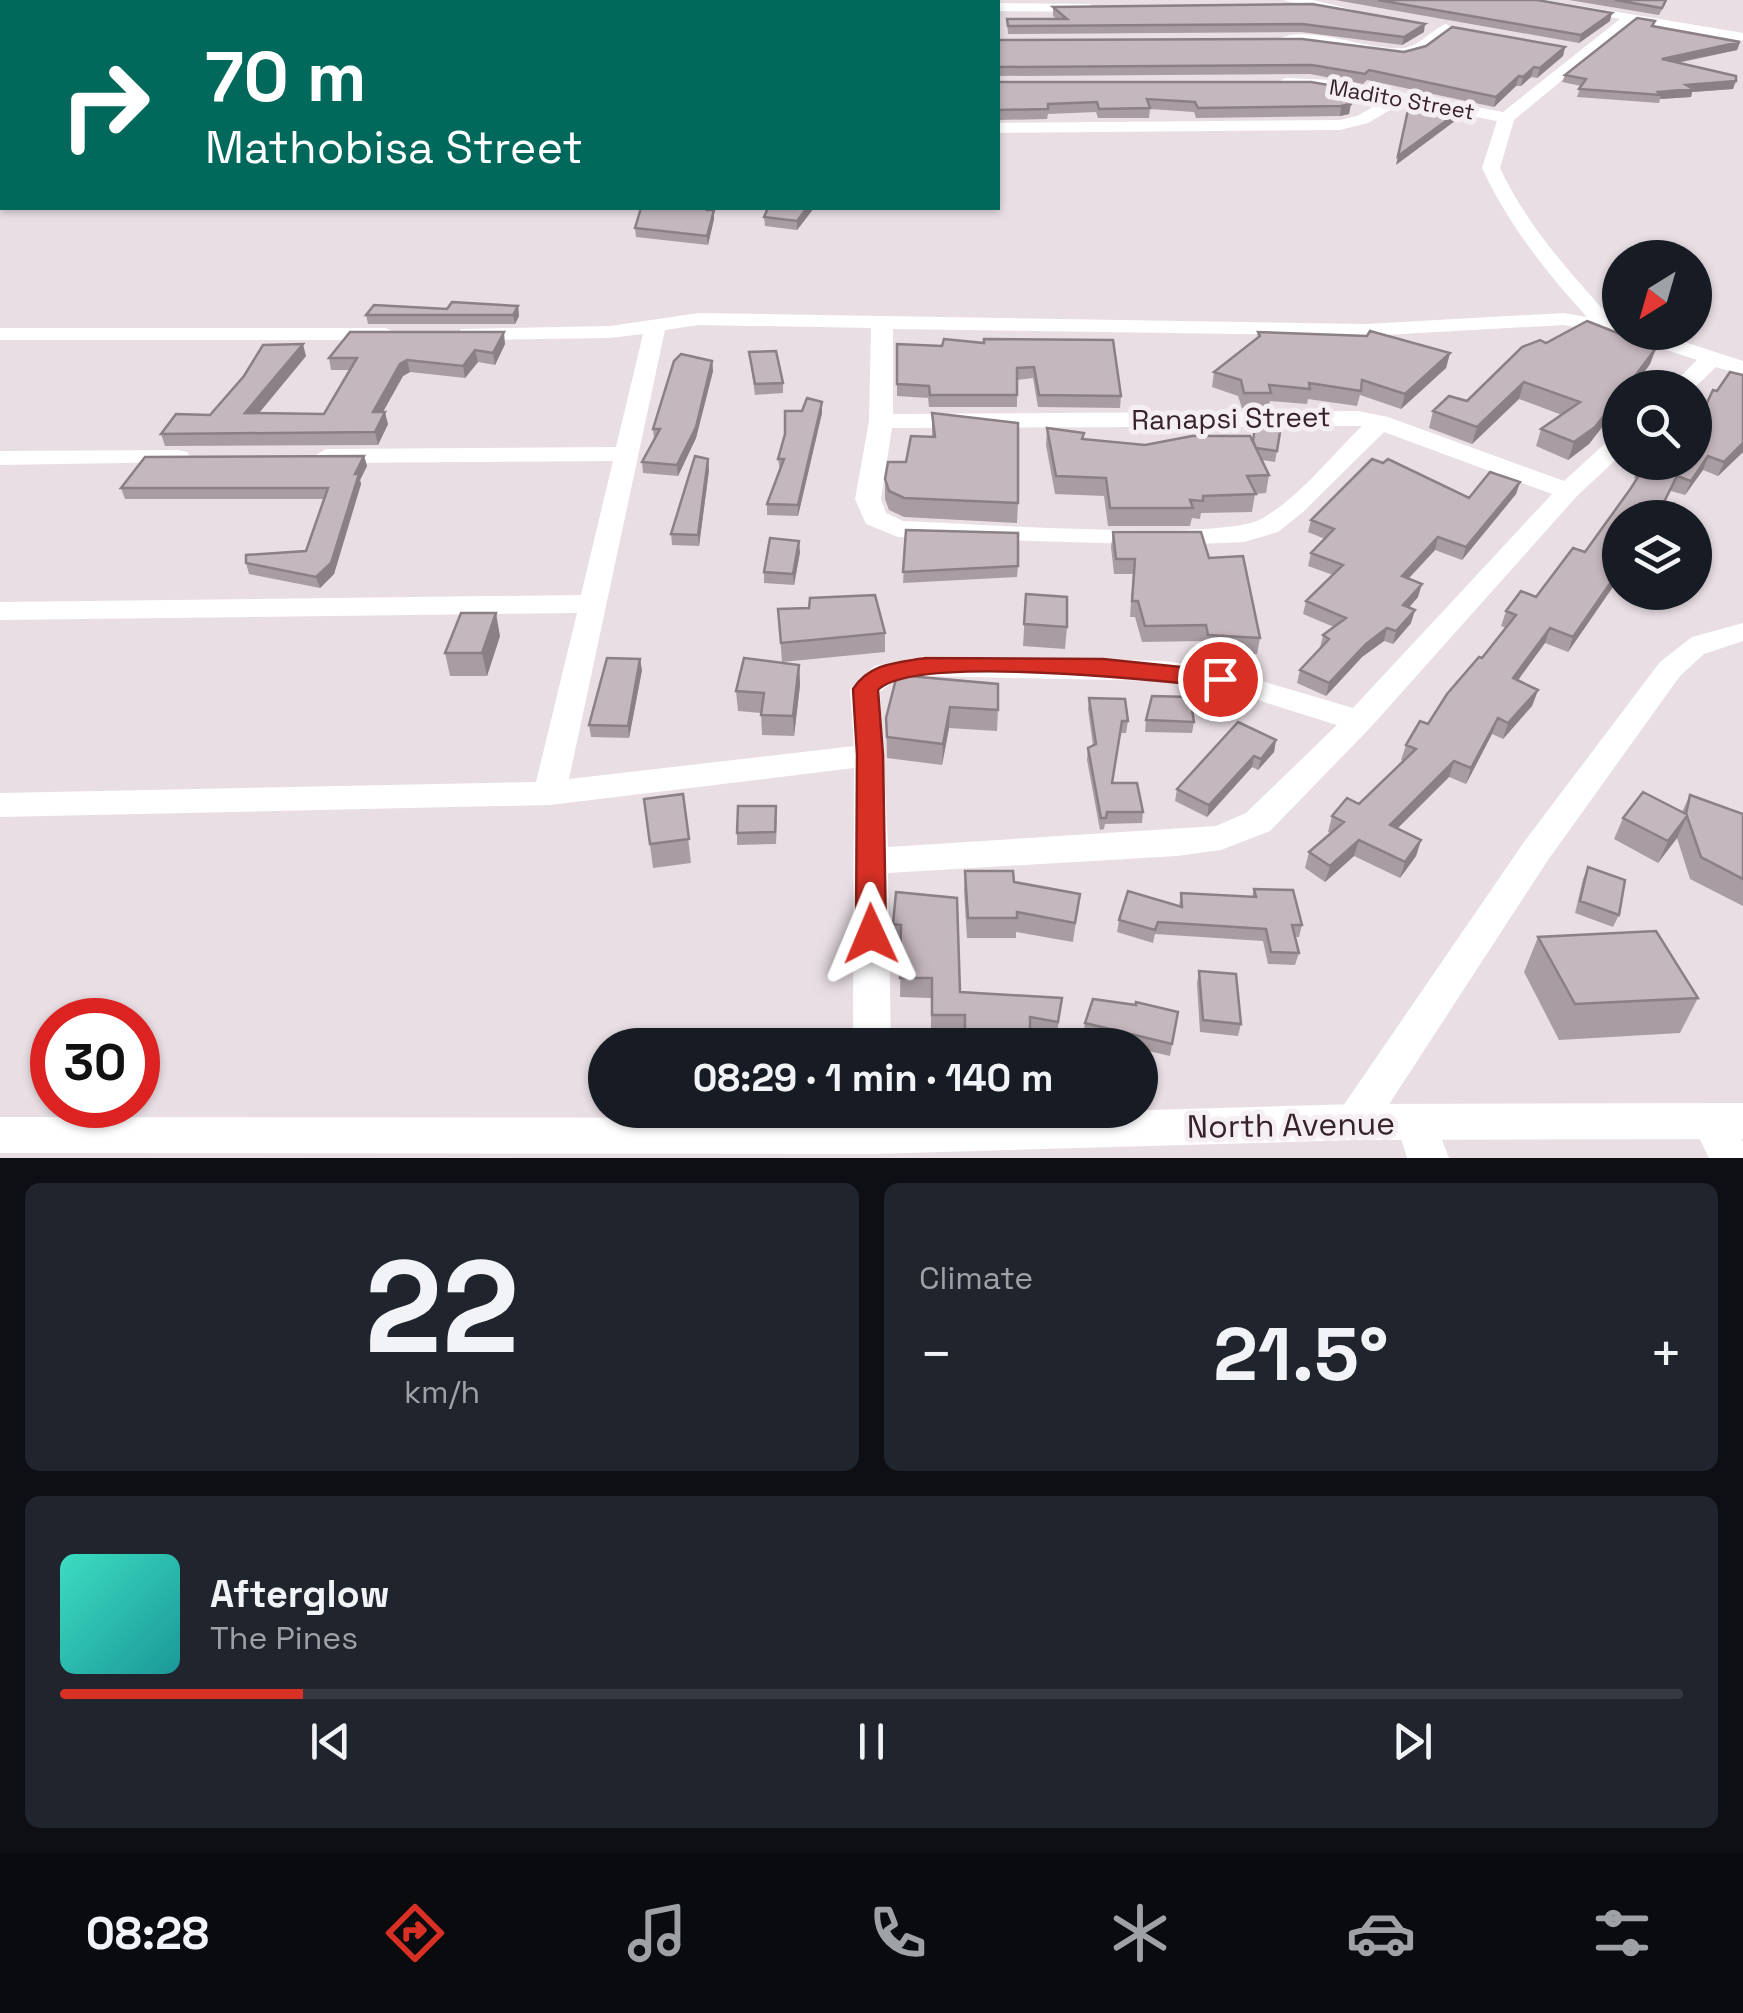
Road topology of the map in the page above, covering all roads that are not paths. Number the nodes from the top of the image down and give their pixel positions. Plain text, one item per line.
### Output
1 (1290, 0) edge
2 (1522, 0) edge
3 (1310, 4) junction
4 (1271, 5) edge
5 (1000, 7) edge
6 (1105, 8) edge
7 (1368, 14) edge
8 (1630, 18) junction
9 (1426, 24) edge
10 (1446, 28) junction
11 (1465, 31) edge
12 (1743, 37) edge
13 (1270, 40) edge
14 (1563, 48) edge
15 (1583, 52) junction
16 (1268, 83) edge
17 (1400, 97) junction
18 (1506, 118) junction
19 (1000, 128) edge
20 (1602, 316) edge
21 (882, 322) junction
22 (1602, 325) edge
23 (656, 328) junction
24 (0, 334) edge
25 (414, 334) edge
26 (453, 334) edge
27 (1687, 350) edge
28 (1712, 358) junction
29 (1743, 368) edge
30 (1699, 370) edge
31 (881, 422) junction
32 (1380, 422) junction
33 (630, 454) junction
34 (295, 456) edge
35 (197, 457) edge
36 (0, 458) edge
37 (1602, 460) edge
38 (1568, 491) junction
39 (592, 604) junction
40 (0, 611) edge
41 (1743, 632) edge
42 (1359, 721) junction
43 (870, 755) junction
44 (550, 792) junction
45 (0, 805) edge
46 (870, 861) junction
47 (872, 1028) edge
48 (1727, 1121) edge
49 (1158, 1122) edge
50 (1356, 1122) junction
51 (728, 1128) edge
52 (0, 1135) edge
53 (1422, 1140) edge
54 (208, 1146) edge
55 (1730, 1158) edge

1 - 3 street
2 - 8 street
3 - 4 street
3 - 7 street
5 - 6 street
8 - 12 street
8 - 15 street
9 - 10 street
10 - 11 street
10 - 13 street
14 - 15 street
15 - 18 street
16 - 17 street, Madito Street
17 - 18 street, Madito Street
17 - 19 street
18 - 20 street
21 - 22 street
21 - 23 street
21 - 31 street
23 - 26 street
23 - 33 street
24 - 25 street
27 - 28 street
28 - 29 street
28 - 30 street
31 - 32 street, Ranapsi Street
31 - 32 street
32 - 38 street, Ranapsi Street
33 - 34 street
33 - 39 street
35 - 36 street
37 - 38 street
38 - 42 street
39 - 40 street
39 - 44 street
41 - 50 street
42 - 43 street
42 - 46 street
43 - 44 street
43 - 46 street
44 - 45 street
46 - 47 street
48 - 53 street, North Avenue
48 - 55 street
49 - 50 street, North Avenue
50 - 53 street, North Avenue
51 - 54 street, North Avenue
52 - 54 street, North Avenue

